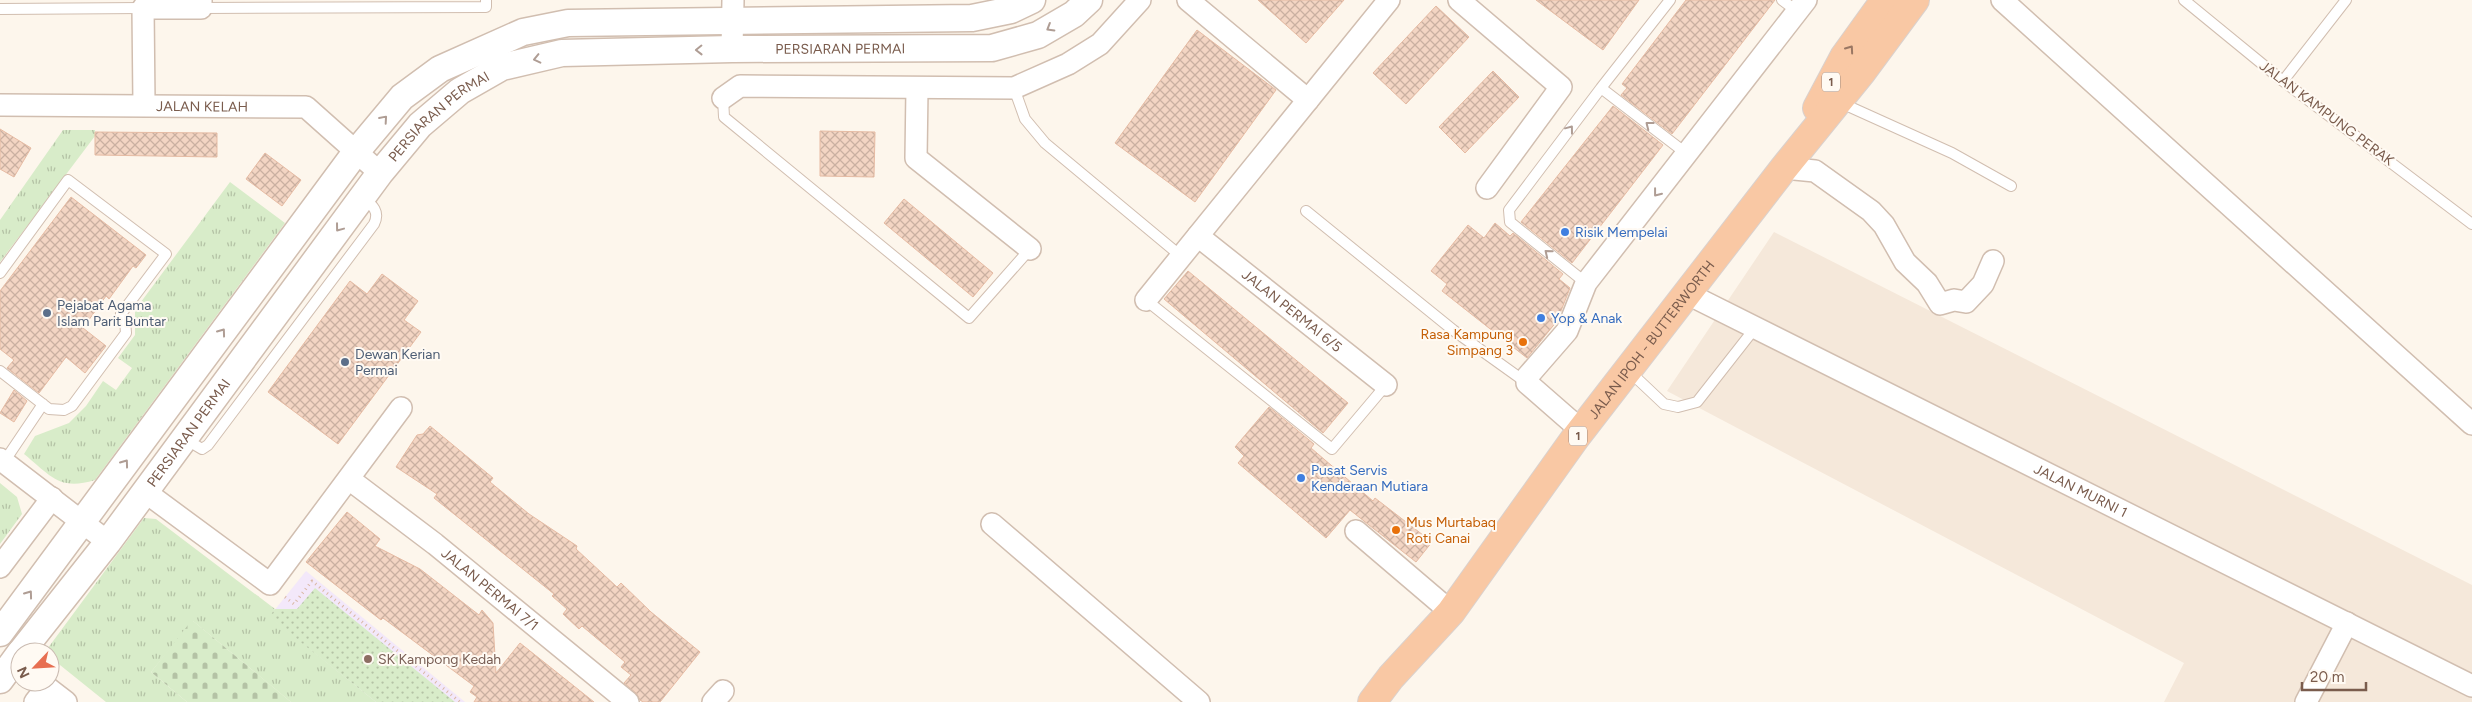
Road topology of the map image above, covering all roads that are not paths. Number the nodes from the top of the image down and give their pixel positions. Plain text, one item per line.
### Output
1 (486, 0) edge
2 (1032, 0) edge
3 (1089, 0) edge
4 (1140, 0) edge
5 (1188, 0) edge
6 (1389, 0) edge
7 (1459, 0) edge
8 (1670, 0) edge
9 (1915, 0) edge
10 (2002, 0) edge
11 (2184, 0) edge
12 (2346, 0) edge
13 (201, 4) edge
14 (1795, 4) edge
15 (1877, 5) edge
16 (142, 8) junction
17 (0, 9) edge
18 (733, 10) edge
19 (732, 49) junction
20 (2283, 81) junction
21 (1014, 88) junction
22 (1601, 88) junction
23 (917, 89) junction
24 (723, 98) joint
25 (1308, 100) junction
26 (1838, 101) junction
27 (144, 104) junction
28 (0, 105) edge
29 (356, 152) junction
30 (1687, 154) junction
31 (1784, 168) junction
32 (380, 173) junction
33 (2011, 186) dead end
34 (1487, 188) dead end
35 (1306, 211) dead end
36 (2472, 224) edge
37 (1198, 236) junction
38 (1030, 249) joint
39 (1182, 257) junction
40 (1993, 261) dead end
41 (0, 273) edge
42 (1586, 283) junction
43 (1688, 294) junction
44 (1146, 300) joint
45 (1755, 328) junction
46 (0, 371) edge
47 (1628, 371) junction
48 (1527, 383) junction
49 (1386, 385) joint
50 (43, 404) junction
51 (401, 408) dead end
52 (2472, 424) edge
53 (1582, 430) junction
54 (2, 460) edge
55 (349, 479) junction
56 (144, 491) junction
57 (52, 498) junction
58 (82, 522) junction
59 (992, 524) dead end
60 (1356, 531) dead end
61 (108, 542) junction
62 (0, 567) edge
63 (1451, 612) junction
64 (2347, 623) junction
65 (0, 633) edge
66 (27, 642) edge
67 (2472, 686) edge
68 (44, 692) edge
69 (66, 702) edge
70 (628, 702) edge
71 (1199, 702) edge
72 (1372, 702) edge
73 (2306, 702) edge

1 - 13 lane
2 - 18 street, PERSIARAN PERMAI
3 -> 19 street, PERSIARAN PERMAI
4 - 21 street
5 - 25 street
6 - 25 street
7 - 34 street
8 - 22 lane
9 - 26 highway, JALAN IPOH - BUTTERWORTH / 1
10 - 52 street
11 - 20 lane, JALAN KAMPUNG PERAK
12 - 20 lane
13 - 16 street
14 - 30 street
31 -> 15 highway, JALAN IPOH - BUTTERWORTH / 1
16 - 17 lane
16 - 27 street
18 - 19 street
29 -> 18 street, PERSIARAN PERMAI
19 -> 32 street, PERSIARAN PERMAI
20 - 36 lane, JALAN KAMPUNG PERAK
21 - 23 street
21 - 39 lane
30 -> 22 lane
42 -> 22 lane
23 - 24 street
23 - 38 street
24 - 38 lane
25 - 37 street
26 - 31 highway, JALAN IPOH - BUTTERWORTH / 1
26 - 33 lane
27 - 28 street, JALAN KELAH
27 - 29 street, JALAN KELAH
29 - 32 street, JALAN KELAH
58 -> 29 street, PERSIARAN PERMAI
30 -> 42 street
31 - 40 street
31 - 43 highway, JALAN IPOH - BUTTERWORTH / 1
32 - 56 street, PERSIARAN PERMAI
35 - 48 lane
37 - 39 street
37 - 49 street, JALAN PERMAI 6/5
39 - 44 street
41 - 50 lane
42 - 48 street
43 - 45 street, JALAN MURNI 1
43 - 47 highway, JALAN IPOH - BUTTERWORTH / 1
44 - 49 lane
45 - 47 lane
45 - 64 street, JALAN MURNI 1
46 - 50 lane
47 - 53 highway, JALAN IPOH - BUTTERWORTH / 1
48 - 53 street
50 - 54 lane
51 - 55 street
53 - 63 highway, JALAN IPOH - BUTTERWORTH / 1
54 - 57 street
55 - 56 street
55 - 70 street, JALAN PERMAI 7/1
56 - 61 street, PERSIARAN PERMAI
57 - 58 street
57 - 62 street
58 - 61 street
65 -> 58 street, PERSIARAN PERMAI
59 - 71 street
60 - 63 street
61 - 66 street, PERSIARAN PERMAI
63 - 72 highway, JALAN IPOH - BUTTERWORTH / 1
64 - 67 street, JALAN MURNI 1
64 - 73 street
68 - 69 street

